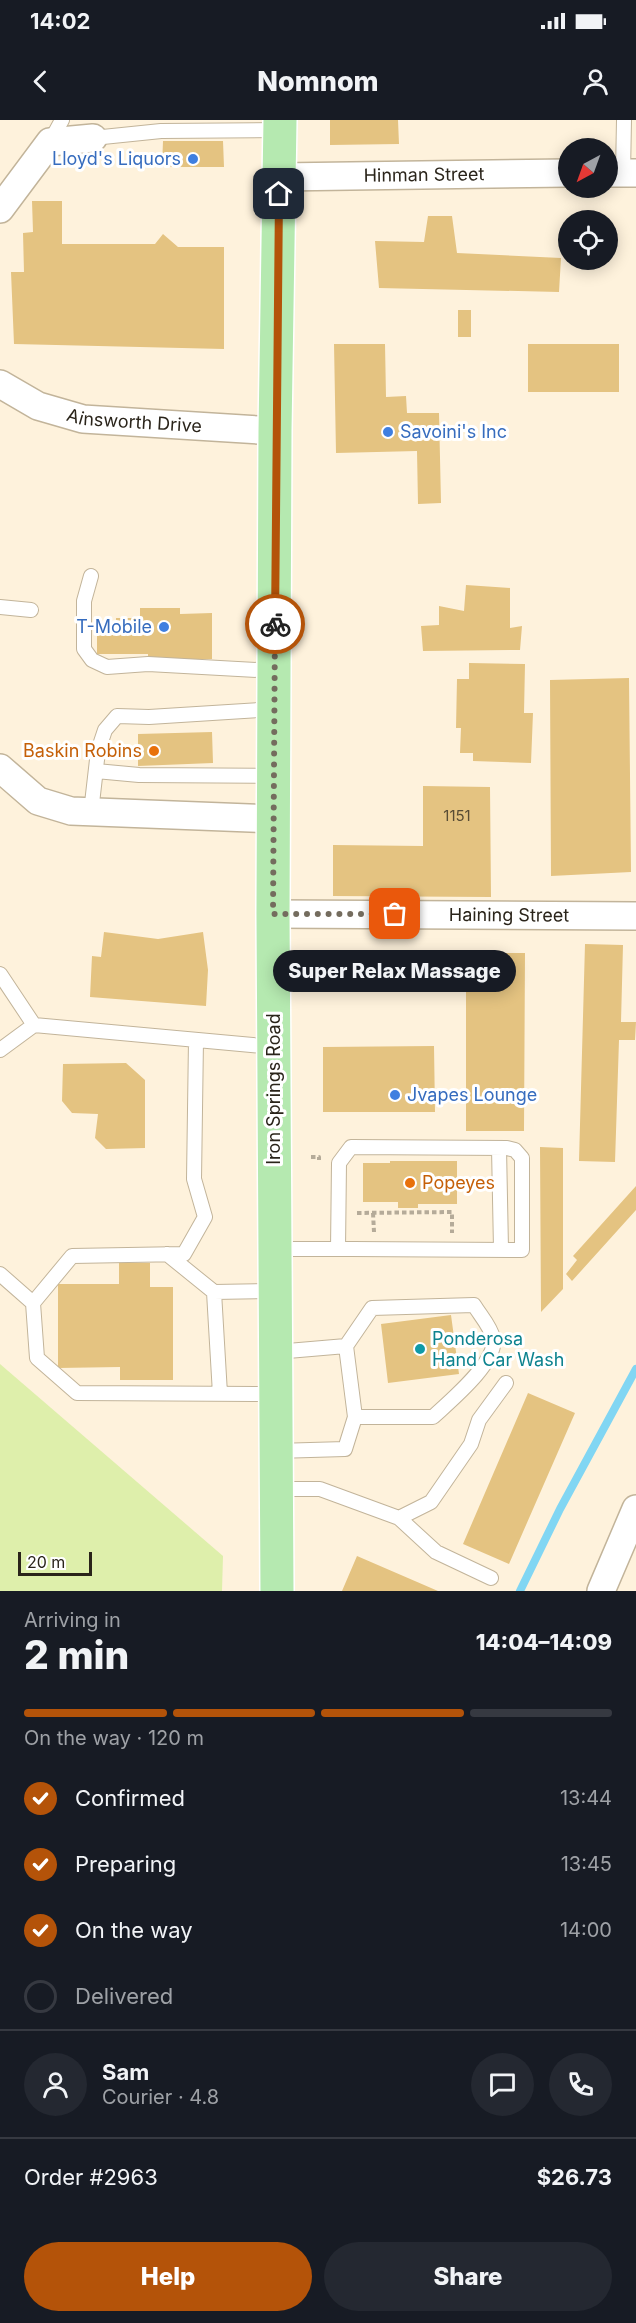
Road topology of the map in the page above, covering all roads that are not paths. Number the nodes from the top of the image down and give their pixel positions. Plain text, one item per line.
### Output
1 (624, 120) edge
2 (280, 125) edge
3 (56, 131) edge
4 (93, 138) joint
5 (558, 173) edge
6 (622, 173) edge
7 (280, 177) junction
8 (0, 209) edge
9 (0, 384) edge
10 (275, 431) junction
11 (91, 576) dead end
12 (0, 607) edge
13 (31, 610) dead end
14 (274, 671) junction
15 (274, 709) junction
16 (0, 768) edge
17 (96, 771) junction
18 (274, 776) junction
19 (91, 812) junction
20 (274, 819) junction
21 (273, 914) junction
22 (636, 916) edge
23 (0, 974) edge
24 (34, 1025) junction
25 (196, 1040) junction
26 (274, 1047) junction
27 (0, 1050) edge
28 (499, 1148) junction
29 (275, 1249) junction
30 (338, 1249) junction
31 (501, 1249) junction
32 (166, 1254) junction
33 (0, 1274) edge
34 (275, 1291) junction
35 (214, 1292) junction
36 (33, 1303) junction
37 (346, 1346) junction
38 (276, 1352) junction
39 (506, 1383) dead end
40 (220, 1394) junction
41 (276, 1394) junction
42 (355, 1417) junction
43 (276, 1451) junction
44 (276, 1489) junction
45 (636, 1509) edge
46 (399, 1518) junction
47 (491, 1578) dead end
48 (277, 1591) edge
49 (601, 1591) edge

1 - 6 lane
2 - 4 lane
2 - 7 main road, Iron Springs Road
3 - 4 street
3 - 8 street
5 - 7 street, Hinman Street
7 - 10 main road, Iron Springs Road
9 - 10 street, Ainsworth Drive
10 - 14 main road, Iron Springs Road
11 - 14 lane
12 - 13 lane
14 - 15 main road, Iron Springs Road
15 - 17 lane
15 - 18 main road, Iron Springs Road
16 - 19 street
17 - 18 lane
17 - 19 lane
18 - 20 main road, Iron Springs Road
19 - 20 street
20 - 21 main road, Iron Springs Road
21 - 22 street, Haining Street
21 - 26 main road, Iron Springs Road
23 - 24 lane
24 - 25 lane
24 - 27 lane
25 - 26 lane
25 - 32 lane
26 - 29 main road, Iron Springs Road
28 - 30 lane
28 - 31 lane
28 - 31 lane
29 - 30 lane
29 - 34 main road, Iron Springs Road
30 - 31 lane
32 - 35 lane
32 - 36 lane
33 - 36 lane
34 - 35 lane
34 - 38 main road, Iron Springs Road
35 - 40 lane
36 - 40 lane
37 - 38 lane
37 - 42 lane
37 - 42 lane
38 - 41 main road, Iron Springs Road
39 - 46 lane
40 - 41 lane
41 - 43 main road, Iron Springs Road
42 - 43 lane
43 - 44 main road, Iron Springs Road
44 - 46 lane
44 - 48 main road, Iron Springs Road
45 - 49 street
46 - 47 lane

